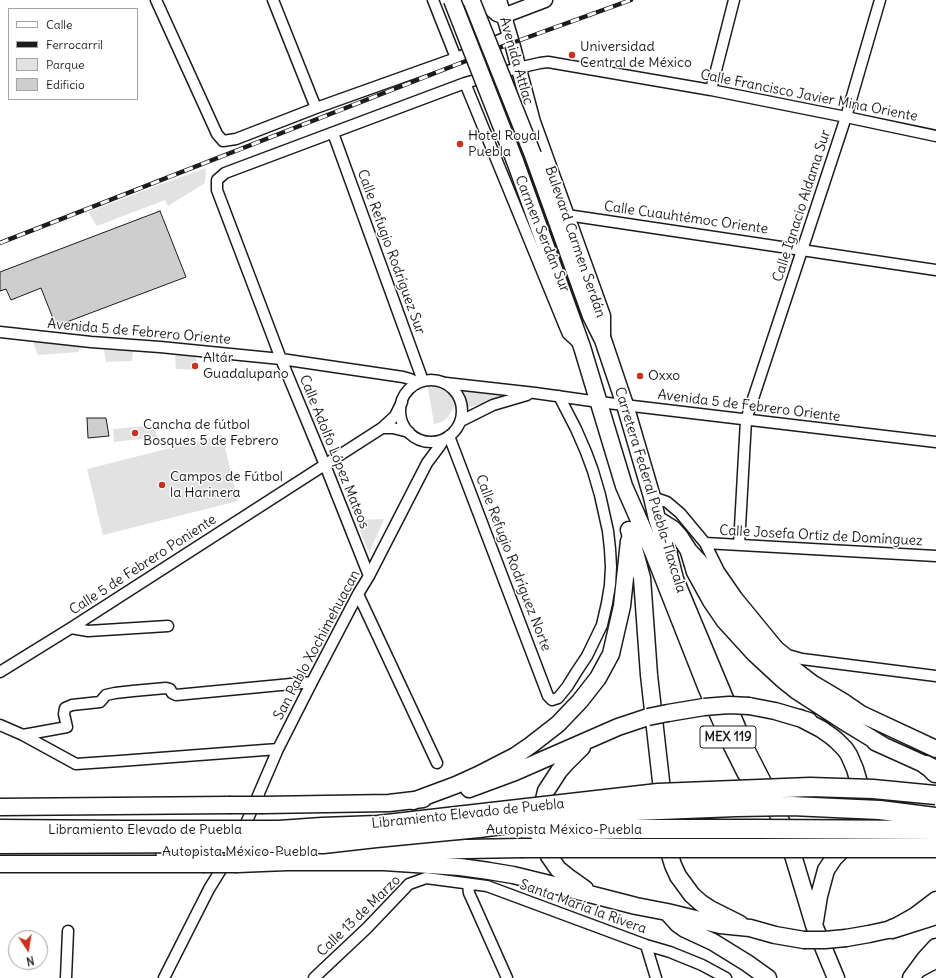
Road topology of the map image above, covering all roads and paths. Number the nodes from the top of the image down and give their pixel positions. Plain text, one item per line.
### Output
1 (156, 0) edge
2 (273, 0) edge
3 (433, 0) edge
4 (452, 0) edge
5 (499, 0) edge
6 (545, 0) edge
7 (734, 0) edge
8 (880, 0) edge
9 (476, 1) edge
10 (504, 16) junction
11 (509, 36) junction
12 (456, 58) junction
13 (518, 68) junction
14 (465, 83) junction
15 (711, 90) junction
16 (316, 108) junction
17 (846, 117) junction
18 (533, 122) joint
19 (333, 133) junction
20 (936, 136) edge
21 (217, 180) joint
22 (567, 215) junction
23 (802, 249) junction
24 (936, 270) edge
25 (0, 332) edge
26 (603, 340) junction
27 (582, 347) junction
28 (281, 359) junction
29 (420, 382) junction
30 (446, 383) junction
31 (535, 393) junction
32 (559, 396) junction
33 (402, 402) junction
34 (599, 402) junction
35 (625, 405) junction
36 (746, 420) junction
37 (461, 421) junction
38 (382, 428) junction
39 (409, 432) junction
40 (447, 437) junction
41 (422, 440) junction
42 (936, 442) edge
43 (426, 463) junction
44 (325, 465) junction
45 (628, 497) junction
46 (652, 497) junction
47 (657, 519) junction
48 (630, 530) junction
49 (705, 543) junction
50 (739, 545) junction
51 (689, 551) junction
52 (936, 556) edge
53 (369, 576) junction
54 (358, 594) junction
55 (168, 626) dead end
56 (71, 628) junction
57 (0, 672) edge
58 (936, 676) edge
59 (312, 682) junction
60 (800, 718) junction
61 (0, 725) edge
62 (23, 735) junction
63 (599, 735) junction
64 (884, 746) junction
65 (278, 749) junction
66 (936, 750) edge
67 (437, 763) dead end
68 (933, 770) edge
69 (936, 795) edge
70 (413, 801) junction
71 (0, 807) edge
72 (936, 817) edge
73 (0, 823) edge
74 (0, 829) edge
75 (936, 830) edge
76 (520, 840) junction
77 (0, 844) edge
78 (936, 848) edge
79 (0, 851) edge
80 (241, 853) junction
81 (0, 864) edge
82 (426, 878) joint
83 (488, 878) junction
84 (468, 884) junction
85 (594, 895) junction
86 (936, 900) edge
87 (667, 912) junction
88 (936, 915) edge
89 (814, 925) junction
90 (750, 928) junction
91 (892, 929) junction
92 (68, 931) dead end
93 (646, 945) junction
94 (936, 947) edge
95 (936, 964) edge
96 (911, 977) edge
97 (66, 978) edge
98 (164, 978) edge
99 (314, 978) edge
100 (507, 978) edge
101 (656, 978) edge
102 (726, 978) edge
103 (768, 978) edge
104 (824, 978) edge
105 (836, 978) edge

1 - 16 street
2 - 16 street
3 - 12 street
4 - 27 main road, Carretera Federal Puebla-Tlaxcala, bridge
5 - 10 main road, Avenida Attlac
6 - 10 main road
7 - 15 street
8 - 17 street, Calle Ignacio Aldama Sur
9 - 10 main road
9 - 26 main road, Carretera Federal Puebla-Tlaxcala, bridge
10 - 11 main road, Avenida Attlac
11 - 12 street
11 - 13 main road, Avenida Attlac
12 - 16 street
13 - 14 street, Calle Francisco Javier Mina Oriente
13 - 15 street, Calle Francisco Javier Mina Oriente
13 - 18 main road, Avenida Attlac
14 - 19 street, Calle Francisco Javier Mina Oriente
14 - 27 street, Carmen Serdán Sur
15 - 17 street, Calle Francisco Javier Mina Oriente
17 - 20 street, Calle Francisco Javier Mina Oriente
17 - 23 street, Calle Ignacio Aldama Sur
18 - 22 main road, Bulevard Carmen Serdán
19 - 21 street, Calle Francisco Javier Mina Oriente
19 - 29 street, Calle Refugio Rodríguez Sur
21 - 28 street, Calle Adolfo López Mateos
22 - 23 street, Calle Cuauhtémoc Oriente
22 - 26 main road, Bulevard Carmen Serdán
23 - 24 street, Calle Cuauhtémoc Oriente
23 - 36 street, Calle Ignacio Aldama Sur
25 - 28 street, Avenida 5 de Febrero Oriente
26 - 35 main road, Carretera Federal Puebla-Tlaxcala
27 - 34 main road, Carretera Federal Puebla-Tlaxcala
28 - 29 street, Avenida 5 de Febrero Oriente
28 - 44 street, Calle Adolfo López Mateos
29 - 30 street
29 - 33 street
30 - 31 street, Avenida 5 de Febrero Oriente
30 - 37 street
31 - 32 street, Avenida 5 de Febrero Oriente
31 - 37 street, Avenida 5 de Febrero Oriente
32 - 34 street, Avenida 5 de Febrero Oriente
32 - 40 street, Calle Refugio Rodríguez Norte
33 - 38 street, Calle 5 de Febrero Poniente
33 - 39 street
34 - 35 street, Avenida 5 de Febrero Oriente
34 - 45 main road, Carretera Federal Puebla-Tlaxcala
35 - 36 street, Avenida 5 de Febrero Oriente
35 - 46 main road, Carretera Federal Puebla-Tlaxcala
36 - 42 street, Avenida 5 de Febrero Oriente
36 - 50 street, Calle Ignacio Aldama Sur
37 - 40 street
38 - 39 street
38 - 44 street, Calle 5 de Febrero Poniente
39 - 41 street
40 - 41 street
40 - 43 street, San Pablo Xochimehuacan
41 - 43 street
43 - 53 street, San Pablo Xochimehuacan
44 - 53 street, Calle Adolfo López Mateos
44 - 56 street, Calle 5 de Febrero Poniente
45 - 48 main road
45 - 104 main road, Carretera Federal Puebla-Tlaxcala / MEX 119
46 - 47 main road, Carretera Federal Puebla-Tlaxcala
46 - 49 street, Calle Josefa Ortiz de Domínguez
47 - 51 main road
47 - 89 main road, Carretera Federal Puebla-Tlaxcala / MEX 119
48 - 70 main road
48 - 90 main road
49 - 50 street, Calle Josefa Ortiz de Domínguez
49 - 58 street
50 - 52 street, Calle Josefa Ortiz de Domínguez
51 - 64 main road
51 - 66 main road
53 - 54 street, San Pablo Xochimehuacan
54 - 59 street, San Pablo Xochimehuacan
54 - 67 street
55 - 56 street
56 - 57 street, Calle 5 de Febrero Poniente
59 - 62 street
59 - 65 street, San Pablo Xochimehuacan
60 - 63 main road, bridge
60 - 64 main road
60 - 89 main road
61 - 62 street
62 - 65 street
63 - 70 main road
63 - 85 main road
64 - 68 main road
65 - 80 street, San Pablo Xochimehuacan
69 - 74 highway, Libramiento Elevado de Puebla, bridge
70 - 71 main road, bridge
72 - 77 highway, Libramiento Elevado de Puebla, bridge
73 - 76 highway, Autopista México-Puebla
75 - 76 highway, Autopista México-Puebla, bridge
76 - 78 highway, Autopista México-Puebla, bridge
76 - 80 highway, Autopista México-Puebla
79 - 80 highway, Autopista México-Puebla
80 - 81 main road, bridge
80 - 83 main road
80 - 98 street, San Pablo Xochimehuacan
82 - 84 street, Santa María la Rivera
82 - 99 street, Calle 13 de Marzo
83 - 84 street, Santa María la Rivera
83 - 85 main road
83 - 93 street, Santa María la Rivera
84 - 100 street
85 - 87 main road
86 - 91 main road
87 - 90 main road
87 - 103 main road
88 - 91 highway
89 - 105 main road, Carretera Federal Puebla-Tlaxcala / MEX 119
90 - 91 main road, bridge
92 - 97 street
93 - 101 street
93 - 102 street, Santa María la Rivera
94 - 96 main road
95 - 96 street

